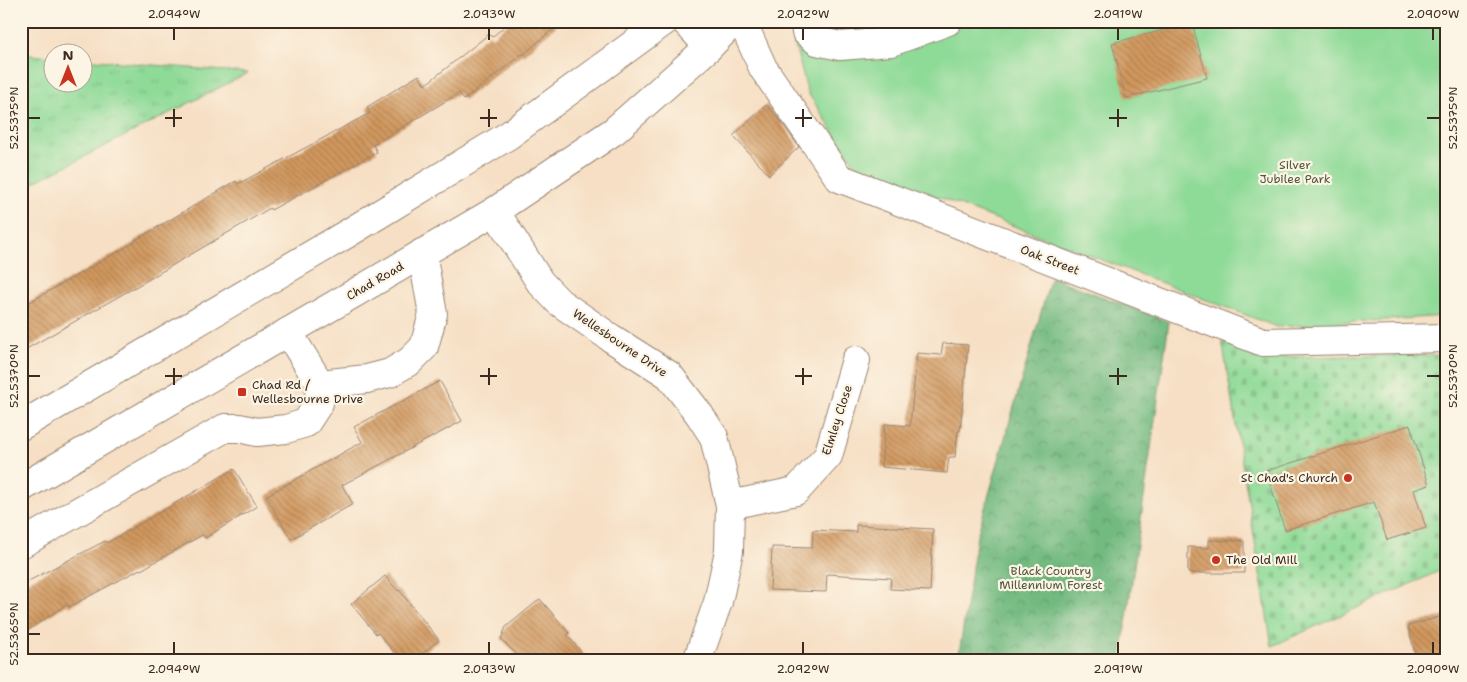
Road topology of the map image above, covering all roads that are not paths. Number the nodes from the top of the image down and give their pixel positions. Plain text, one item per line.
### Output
1 (664, 21) edge
2 (685, 21) edge
3 (734, 21) edge
4 (742, 21) edge
5 (804, 21) edge
6 (948, 21) edge
7 (709, 47) junction
8 (495, 211) junction
9 (422, 253) junction
10 (288, 332) junction
11 (1446, 338) edge
12 (856, 360) dead end
13 (320, 384) junction
14 (21, 426) edge
15 (21, 488) edge
16 (730, 505) junction
17 (21, 544) edge
18 (698, 661) edge

1 - 14 street
2 - 7 street
3 - 7 street, Chad Road
4 - 11 street, Oak Street
5 - 6 street
7 - 8 street, Chad Road
8 - 9 street, Chad Road
8 - 16 street, Wellesbourne Drive
9 - 10 street, Chad Road
9 - 13 street
10 - 13 street
10 - 15 street, Chad Road
12 - 16 street, Elmley Close
13 - 17 street
16 - 18 street, Wellesbourne Drive

